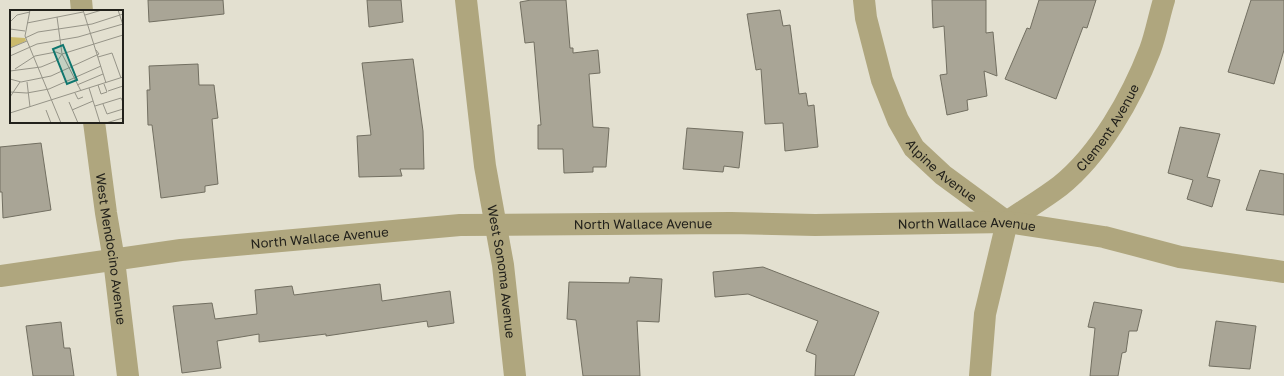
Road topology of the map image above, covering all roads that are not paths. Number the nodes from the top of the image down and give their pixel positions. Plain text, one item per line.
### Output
1 (81, 0) edge
2 (466, 0) edge
3 (864, 0) edge
4 (1164, 0) edge
5 (82, 10) edge
6 (94, 123) edge
7 (1007, 222) junction
8 (495, 225) junction
9 (114, 260) junction
10 (1284, 272) edge
11 (0, 276) edge
12 (128, 376) edge
13 (516, 376) edge
14 (980, 376) edge

1 - 5 street
2 - 8 street, West Sonoma Avenue
3 - 7 street, Alpine Avenue
4 - 7 street, Clement Avenue
6 - 9 street, West Mendocino Avenue
7 - 8 street, North Wallace Avenue
7 - 10 street, North Wallace Avenue
7 - 14 street
8 - 9 street, North Wallace Avenue
8 - 13 street, West Sonoma Avenue
9 - 11 street, North Wallace Avenue
9 - 12 street, West Mendocino Avenue

